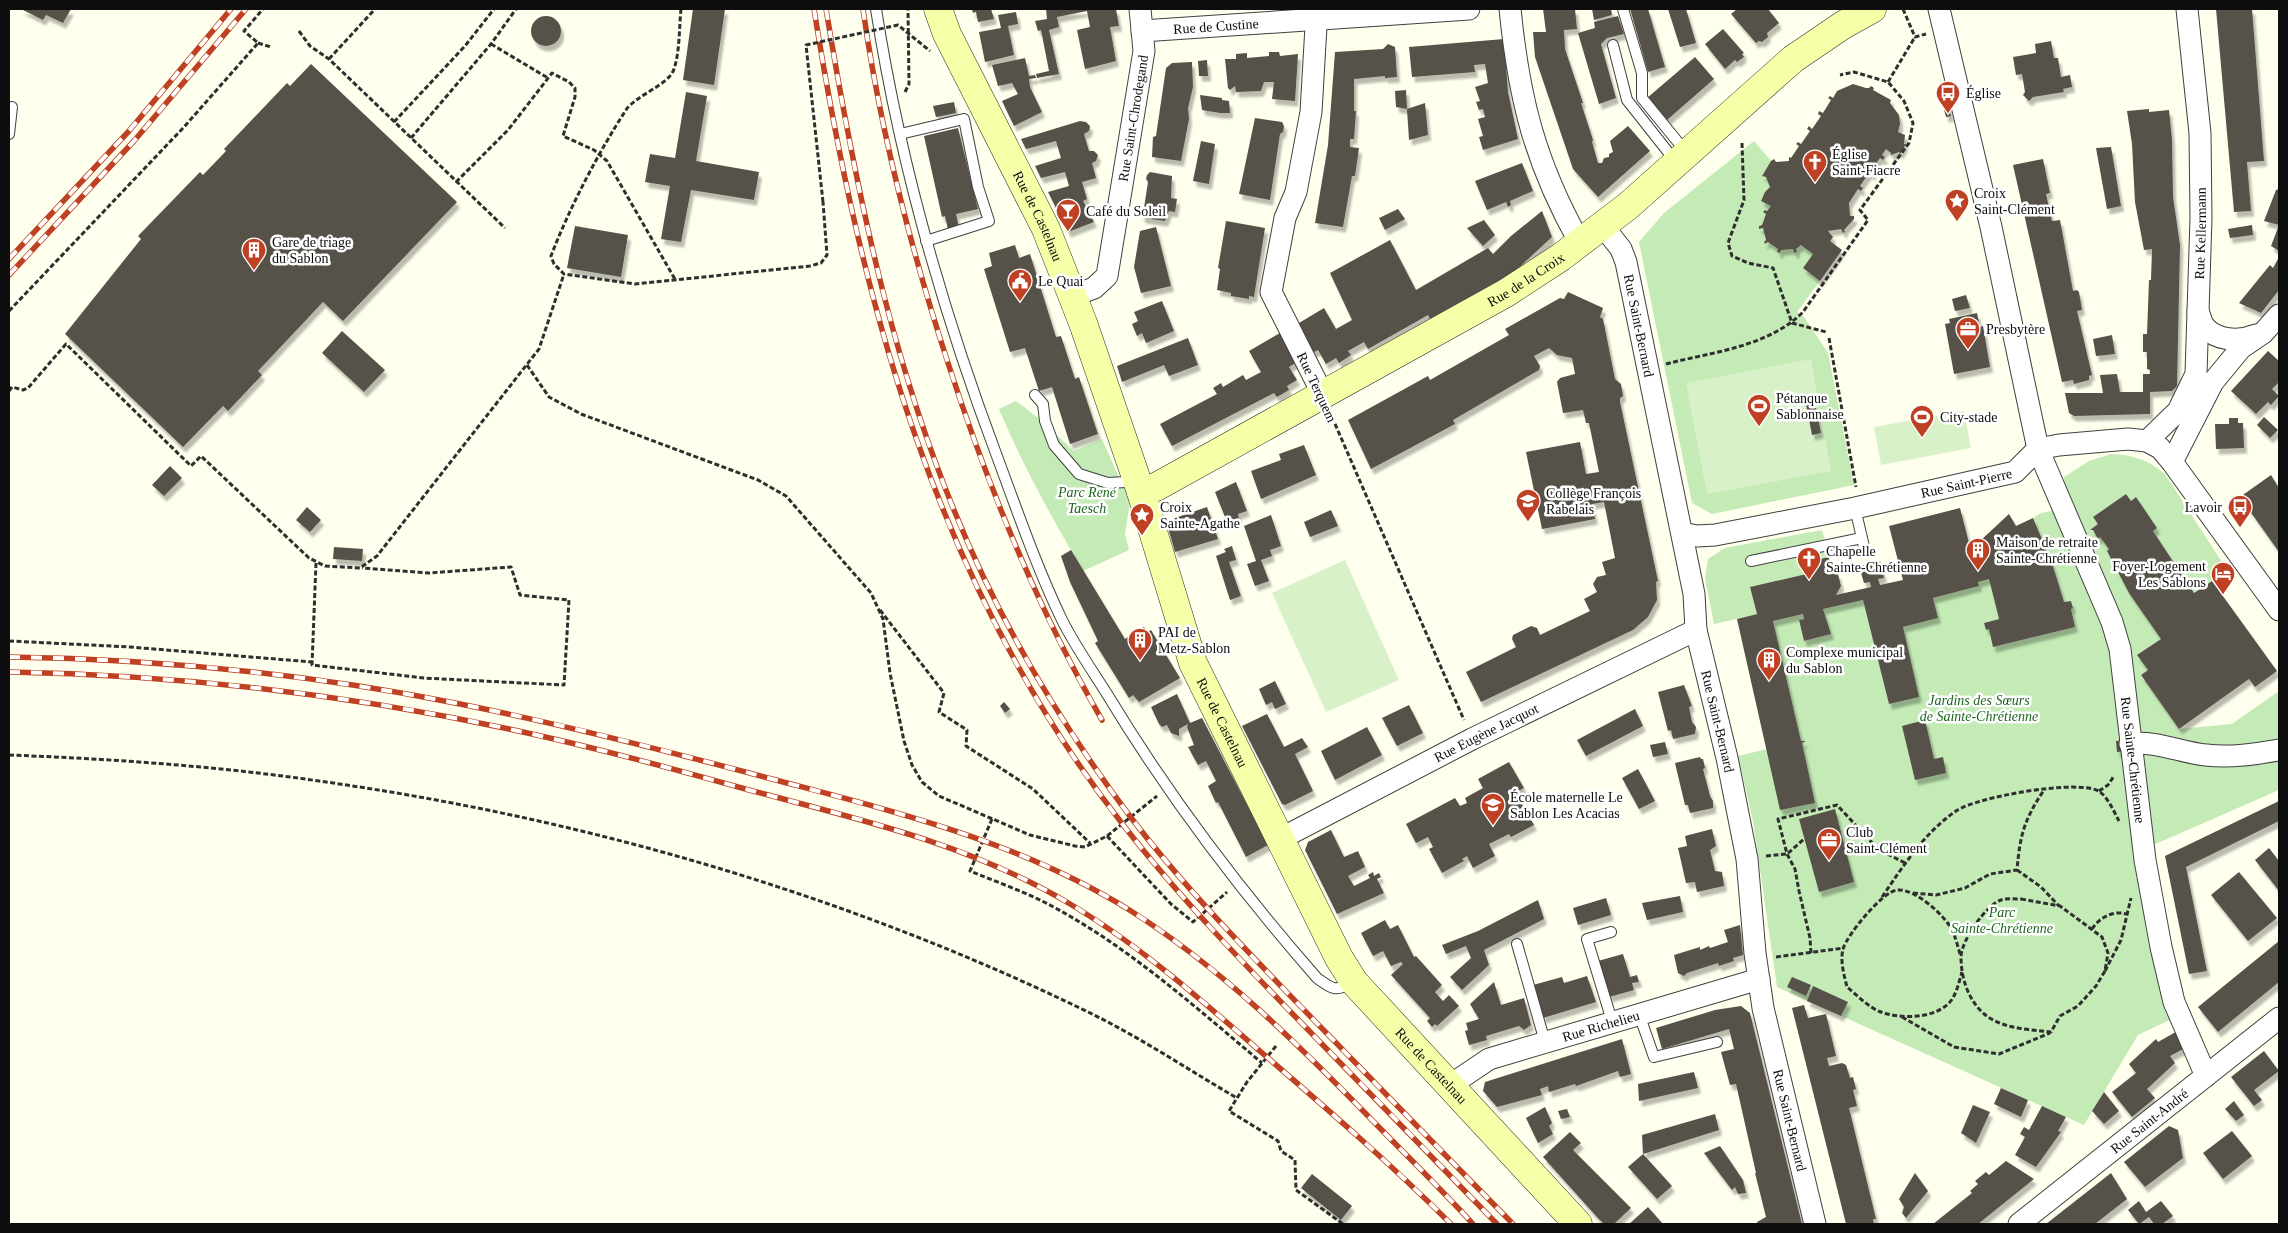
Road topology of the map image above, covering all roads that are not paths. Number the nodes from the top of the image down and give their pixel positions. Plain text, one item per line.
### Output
1 (876, 9) edge
2 (938, 9) edge
3 (1140, 9) edge
4 (1469, 9) edge
5 (1510, 9) edge
6 (1623, 9) edge
7 (1872, 9) edge
8 (1939, 9) edge
9 (2187, 9) edge
10 (1317, 14) edge
11 (1142, 30) junction
12 (1613, 45) dead end
13 (12, 107) dead end
14 (9, 134) edge
15 (900, 134) junction
16 (1682, 157) junction
17 (1603, 226) junction
18 (926, 242) junction
19 (1580, 243) junction
20 (1073, 296) junction
21 (2198, 311) junction
22 (2279, 315) edge
23 (2263, 333) junction
24 (2205, 378) junction
25 (1035, 395) dead end
26 (1323, 395) junction
27 (2147, 440) junction
28 (2038, 449) junction
29 (2172, 462) junction
30 (1139, 485) junction
31 (1855, 508) junction
32 (1682, 533) junction
33 (1862, 538) junction
34 (1865, 551) dead end
35 (1751, 560) dead end
36 (2279, 610) edge
37 (1696, 630) junction
38 (2130, 744) junction
39 (2279, 750) edge
40 (1280, 839) junction
41 (1611, 932) dead end
42 (1517, 944) dead end
43 (1759, 979) junction
44 (1354, 982) junction
45 (1639, 1014) junction
46 (2279, 1018) edge
47 (1612, 1021) junction
48 (1545, 1042) junction
49 (1718, 1042) dead end
50 (2206, 1076) junction
51 (1449, 1086) junction
52 (1578, 1224) edge
53 (1816, 1224) edge
54 (2018, 1224) edge

1 - 15 lane
2 - 20 street, Rue de Castelnau
3 - 11 street, Rue Saint-Chrodegand
4 - 10 street, Rue de Custine
5 - 19 street
6 - 16 lane
7 - 16 street, Rue de la Croix
8 - 28 street, Rue Sainte-Chrétienne
9 - 21 street, Rue Kellermann
10 - 11 street, Rue de Custine
10 - 26 street, Rue Terquem
11 - 20 street, Rue Saint-Chrodegand
12 - 16 lane
13 - 14 lane
15 - 18 lane
15 - 18 lane
16 - 17 street, Rue de la Croix
17 - 19 street, Rue de la Croix
17 - 32 street, Rue Saint-Bernard
18 - 44 lane
19 - 26 street, Rue de la Croix
20 - 30 street, Rue de Castelnau
21 - 23 street
21 - 24 street, Rue Kellermann
22 - 23 street
23 - 24 street
24 - 27 street, Rue Kellermann
24 - 29 street
25 - 30 lane
26 - 30 street, Rue de la Croix
27 - 28 street
27 - 29 street
28 - 31 street, Rue Saint-Pierre
28 - 38 street, Rue Sainte-Chrétienne
29 - 36 street
30 - 40 street, Rue de Castelnau
31 - 32 street, Rue Saint-Pierre
31 - 33 lane
32 - 37 street, Rue Saint-Bernard
33 - 34 lane
33 - 35 lane
37 - 40 street, Rue Eugène Jacquot
37 - 43 street, Rue Saint-Bernard
38 - 39 street
38 - 50 street, Rue Sainte-Chrétienne
40 - 44 street, Rue de Castelnau
41 - 47 lane
42 - 48 lane
43 - 45 street, Rue Richelieu
43 - 53 street, Rue Saint-Bernard
44 - 51 street, Rue de Castelnau
45 - 47 street, Rue Richelieu
45 - 49 lane
46 - 50 street, Rue Saint-André
47 - 48 street, Rue Richelieu
48 - 51 street, Rue Richelieu
50 - 54 street, Rue Saint-André
51 - 52 street, Rue de Castelnau

